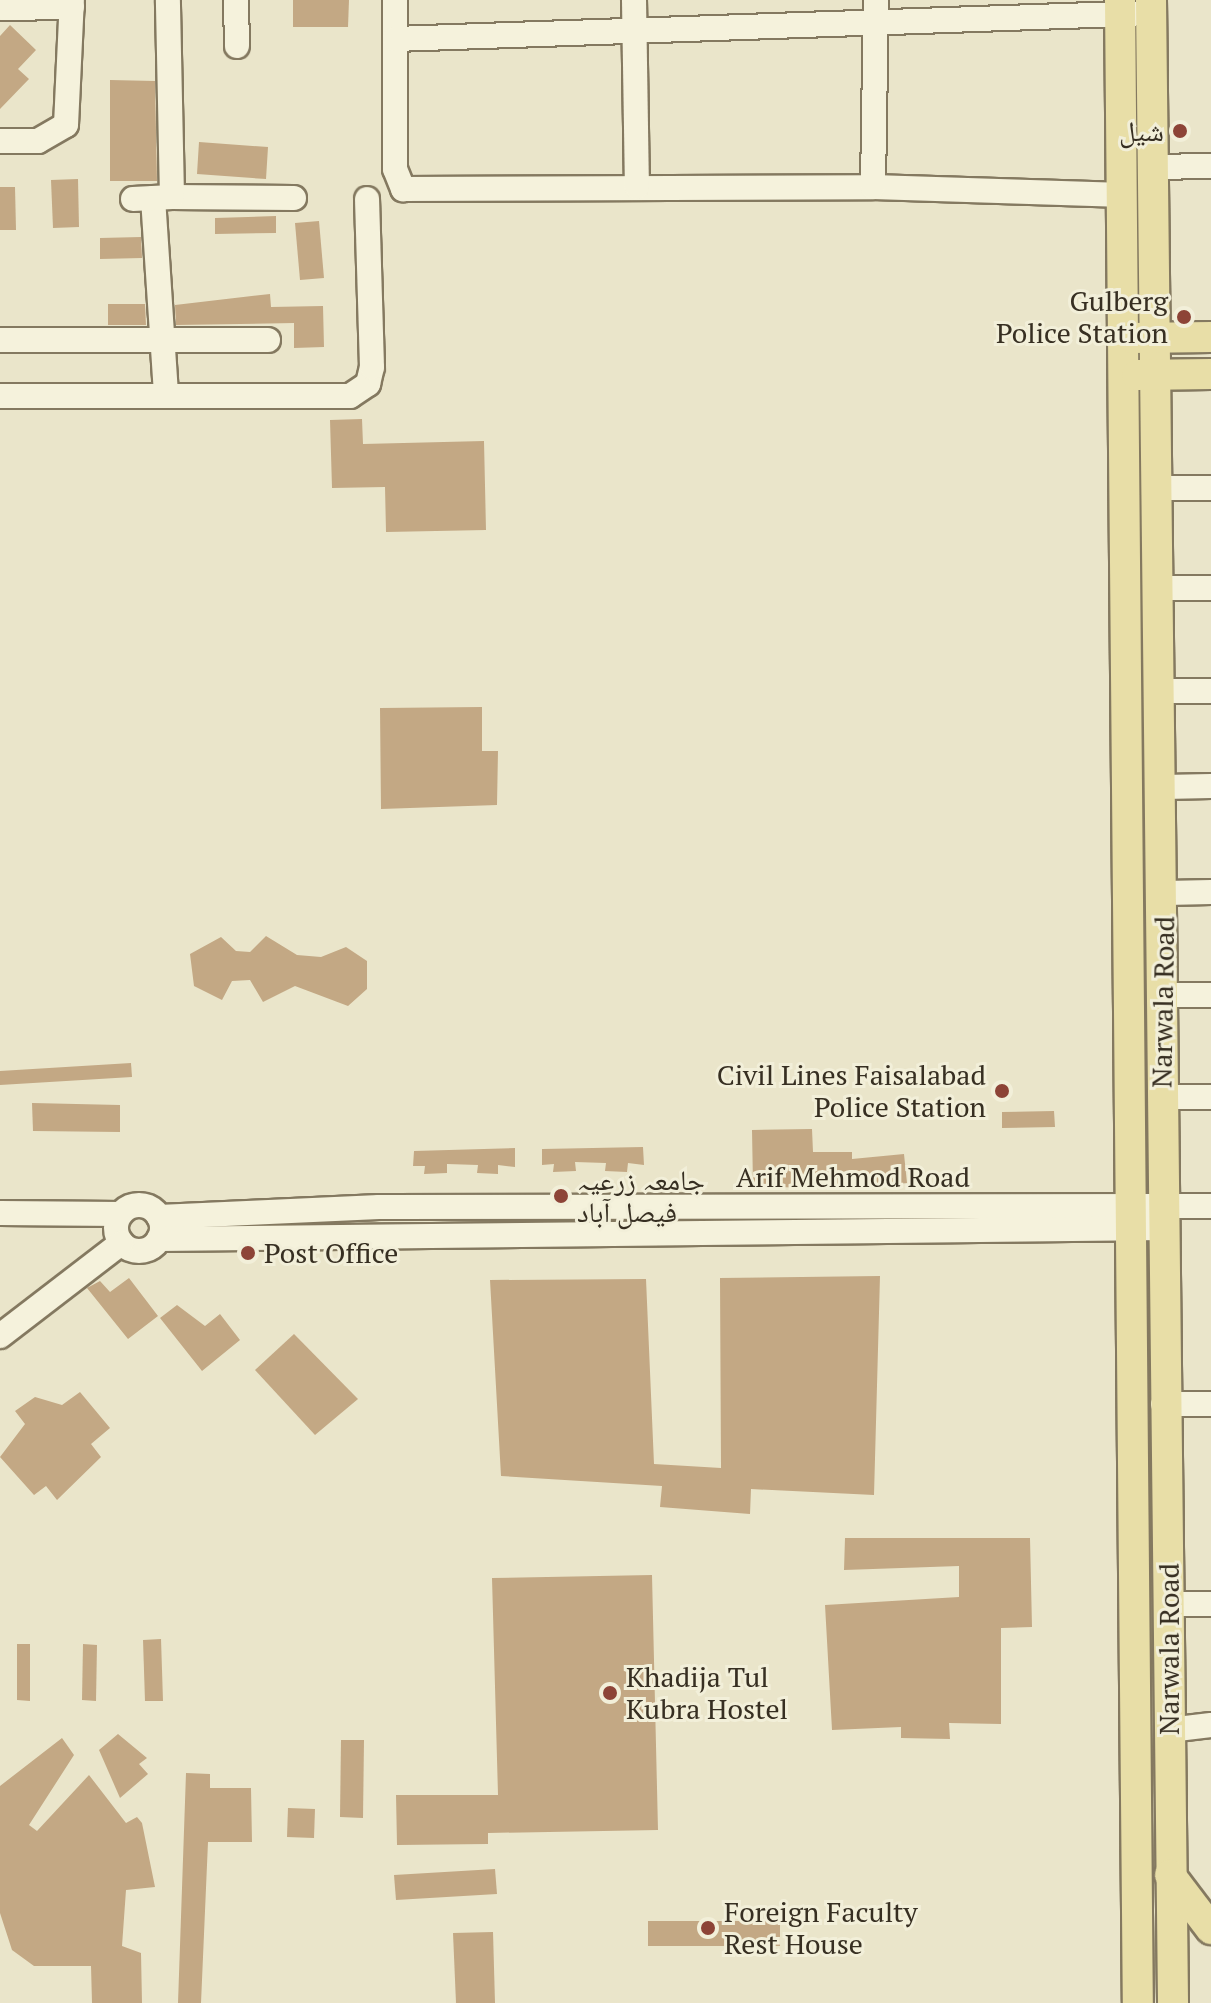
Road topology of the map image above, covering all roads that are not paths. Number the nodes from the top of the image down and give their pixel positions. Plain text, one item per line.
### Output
1 (168, 0) edge
2 (236, 0) edge
3 (395, 0) edge
4 (634, 0) edge
5 (876, 0) edge
6 (72, 3) edge
7 (1151, 7) edge
8 (0, 8) edge
9 (1120, 9) edge
10 (876, 27) junction
11 (635, 34) junction
12 (395, 39) junction
13 (237, 46) dead end
14 (0, 141) edge
15 (1211, 166) edge
16 (1150, 167) junction
17 (637, 187) junction
18 (873, 187) junction
19 (1124, 195) junction
20 (153, 198) junction
21 (294, 198) dead end
22 (367, 199) dead end
23 (1154, 337) junction
24 (1211, 337) edge
25 (1119, 339) junction
26 (0, 340) edge
27 (162, 340) junction
28 (268, 340) dead end
29 (1211, 374) edge
30 (1118, 375) junction
31 (1155, 375) junction
32 (0, 396) edge
33 (166, 396) junction
34 (1156, 488) junction
35 (1211, 488) edge
36 (1160, 588) junction
37 (1211, 588) edge
38 (1163, 691) junction
39 (1211, 691) edge
40 (1211, 786) edge
41 (1164, 787) junction
42 (1211, 892) edge
43 (1166, 893) junction
44 (1163, 995) junction
45 (1211, 995) edge
46 (1161, 1097) junction
47 (1211, 1097) edge
48 (1211, 1206) edge
49 (443, 1207) junction
50 (643, 1207) junction
51 (0, 1213) edge
52 (120, 1214) junction
53 (1165, 1217) junction
54 (1134, 1218) junction
55 (914, 1219) junction
56 (159, 1228) junction
57 (643, 1233) junction
58 (444, 1235) junction
59 (121, 1243) junction
60 (0, 1336) edge
61 (1163, 1404) junction
62 (1211, 1404) edge
63 (1172, 1604) junction
64 (1211, 1604) edge
65 (1211, 1725) edge
66 (1169, 1730) junction
67 (1170, 1875) junction
68 (1211, 1929) edge
69 (1138, 2003) edge
70 (1173, 2003) edge

1 - 20 street
2 - 13 street
3 - 12 street
4 - 11 street
5 - 10 street
6 - 8 street
6 - 14 street
7 - 9 street
7 - 16 main road, Narwala Road
9 - 10 street
9 - 19 main road, Narwala Road
10 - 11 street
10 - 18 street
11 - 12 street
11 - 17 street
12 - 17 street
15 - 16 street
16 - 23 main road, Narwala Road
17 - 18 street
18 - 19 street
19 - 25 main road, Narwala Road
20 - 21 street
20 - 27 street
22 - 33 street
23 - 24 main road
23 - 25 main road
23 - 31 main road, Narwala Road
25 - 30 main road, Narwala Road
26 - 27 street
27 - 28 street
27 - 33 street
29 - 31 main road
30 - 31 main road
30 - 54 main road, Narwala Road
31 - 34 main road, Narwala Road
32 - 33 street
34 - 35 street
34 - 36 main road, Narwala Road
36 - 37 street
36 - 38 main road, Narwala Road
38 - 39 street
38 - 41 main road, Narwala Road
40 - 41 street
41 - 43 main road, Narwala Road
42 - 43 street
43 - 44 main road, Narwala Road
44 - 45 street
44 - 46 main road, Narwala Road
46 - 47 street
46 - 53 main road, Narwala Road
48 - 53 street
49 - 50 street, Arif Mehmod Road
49 - 56 street, Arif Mehmod Road
49 - 58 street
50 - 55 street, Arif Mehmod Road
50 - 57 street
51 - 52 street
52 - 56 street
52 - 59 street
53 - 54 street
53 - 61 main road, Narwala Road
54 - 55 street
54 - 69 main road, Narwala Road
55 - 57 street
56 - 58 street
56 - 59 street
57 - 58 street
59 - 60 street
61 - 62 street
61 - 63 main road, Narwala Road
63 - 64 street
63 - 66 main road, Narwala Road
65 - 66 street
66 - 67 main road, Narwala Road
67 - 68 main road
67 - 70 main road, Narwala Road

